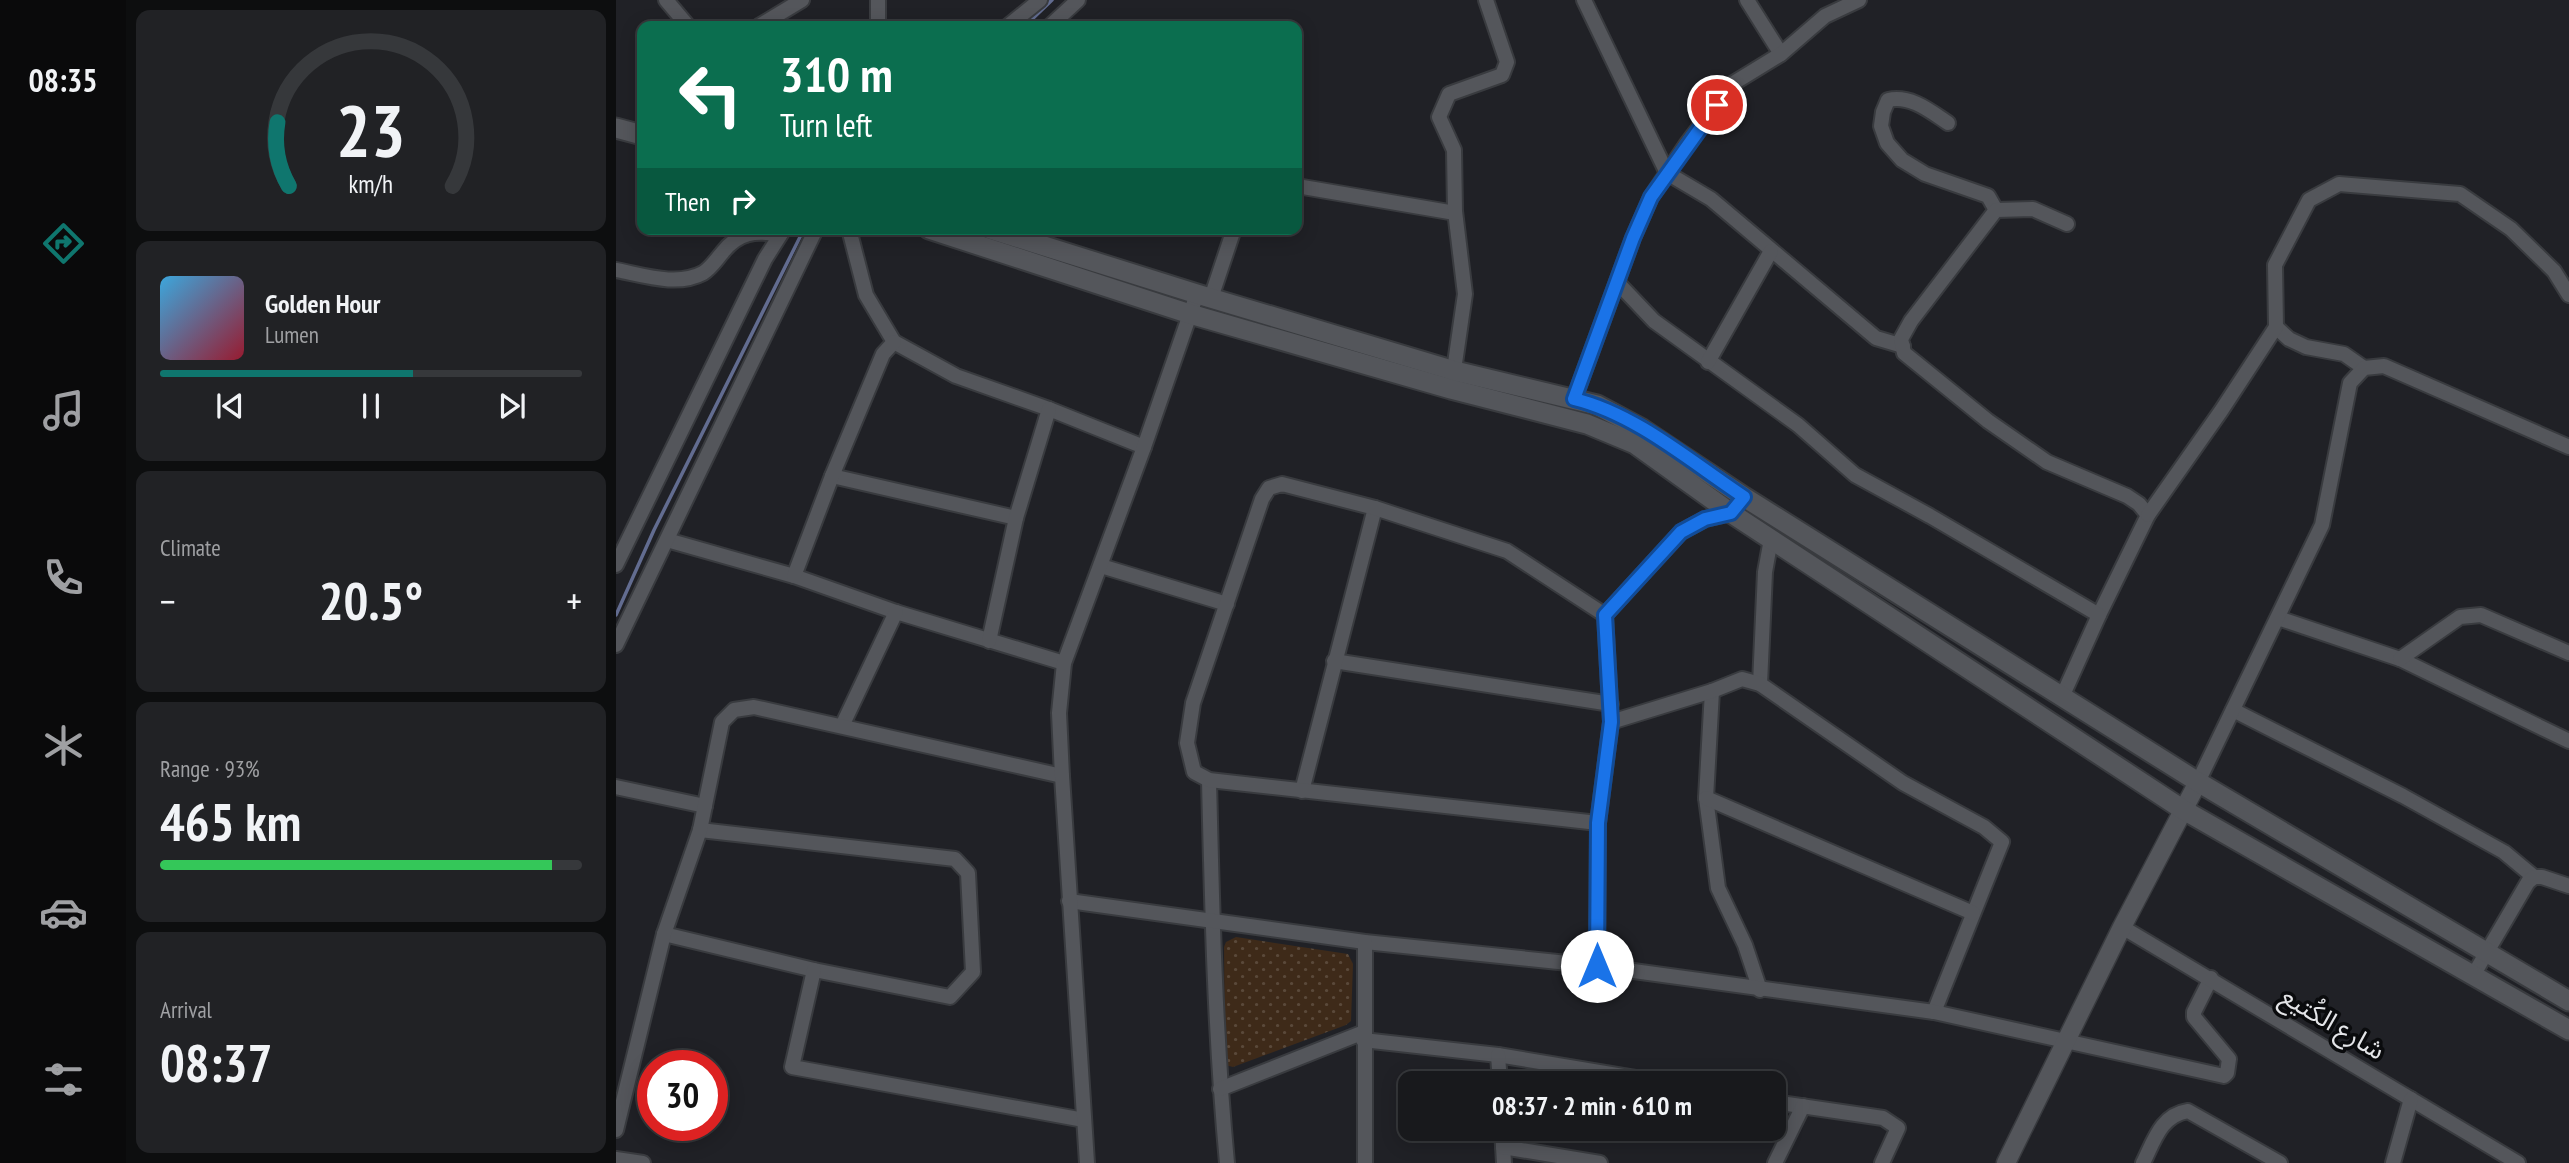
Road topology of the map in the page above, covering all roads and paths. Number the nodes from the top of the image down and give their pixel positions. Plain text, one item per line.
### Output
1 (666, 0) edge
2 (802, 0) edge
3 (878, 0) edge
4 (1040, 0) edge
5 (1078, 0) edge
6 (1486, 0) edge
7 (1584, 0) edge
8 (1747, 0) edge
9 (1859, 0) edge
10 (684, 21) edge
11 (767, 21) edge
12 (878, 21) edge
13 (1014, 21) edge
14 (1056, 21) edge
15 (1781, 54) junction
16 (616, 116) edge
17 (637, 122) edge
18 (1948, 123) dead end
19 (616, 128) edge
20 (637, 134) edge
21 (1667, 173) junction
22 (1302, 187) edge
23 (1996, 210) junction
24 (1455, 213) junction
25 (2067, 224) dead end
26 (744, 235) edge
27 (780, 235) edge
28 (813, 235) edge
29 (851, 235) edge
30 (947, 235) edge
31 (1009, 235) edge
32 (1231, 235) edge
33 (1771, 251) junction
34 (616, 270) edge
35 (1617, 282) junction
36 (2569, 295) edge
37 (1204, 296) junction
38 (1189, 314) junction
39 (2276, 327) junction
40 (894, 342) junction
41 (1903, 346) junction
42 (1708, 362) junction
43 (2364, 368) junction
44 (1453, 380) junction
45 (1574, 399) junction
46 (1049, 409) junction
47 (2568, 445) edge
48 (1144, 447) junction
49 (832, 476) junction
50 (1744, 497) junction
51 (1375, 508) junction
52 (1731, 513) junction
53 (2148, 515) junction
54 (1016, 518) junction
55 (1771, 539) junction
56 (667, 540) junction
57 (616, 565) edge
58 (1101, 566) junction
59 (794, 576) junction
60 (1227, 604) junction
61 (896, 612) junction
62 (1605, 615) junction
63 (2099, 615) junction
64 (2278, 618) junction
65 (989, 641) junction
66 (616, 645) edge
67 (2569, 653) edge
68 (2400, 659) junction
69 (1334, 661) junction
70 (1064, 663) junction
71 (1760, 684) junction
72 (1712, 691) junction
73 (2062, 696) junction
74 (1611, 704) junction
75 (2234, 710) junction
76 (1611, 722) junction
77 (842, 726) junction
78 (2569, 741) edge
79 (1062, 776) junction
80 (1209, 780) junction
81 (2198, 782) junction
82 (616, 787) edge
83 (1301, 791) junction
84 (1706, 798) junction
85 (705, 806) junction
86 (2182, 809) junction
87 (1598, 823) junction
88 (700, 830) junction
89 (2535, 877) junction
90 (2569, 886) edge
91 (1069, 901) junction
92 (1973, 913) junction
93 (1213, 922) junction
94 (2123, 927) junction
95 (664, 934) junction
96 (1365, 942) junction
97 (2487, 953) junction
98 (1597, 966) junction
99 (814, 970) junction
100 (2474, 974) junction
101 (2211, 978) junction
102 (1760, 990) junction
103 (2569, 1001) edge
104 (1934, 1012) junction
105 (2569, 1030) edge
106 (1364, 1036) junction
107 (2065, 1042) junction
108 (1499, 1055) junction
109 (1500, 1071) edge
110 (1594, 1071) edge
111 (1220, 1089) junction
112 (2410, 1099) junction
113 (1786, 1104) edge
114 (1803, 1106) junction
115 (1084, 1119) junction
116 (616, 1130) edge
117 (1503, 1141) edge
118 (1503, 1147) junction
119 (616, 1159) edge
120 (2263, 1159) edge
121 (643, 1163) edge
122 (1087, 1163) edge
123 (1227, 1163) edge
124 (1364, 1163) edge
125 (1504, 1163) edge
126 (1600, 1163) edge
127 (1775, 1163) edge
128 (1882, 1163) edge
129 (2006, 1163) edge
130 (2143, 1163) edge
131 (2280, 1163) edge
132 (2393, 1163) edge
133 (2518, 1163) edge

1 - 10 street
2 - 11 street
3 - 12 street
4 - 13 street
5 - 14 street
6 - 24 street
7 - 21 street
8 - 15 street
9 - 15 street
15 - 21 street
16 - 17 main road
18 - 23 street
19 - 20 main road
21 - 33 street
21 - 35 street
22 - 24 street
23 - 25 street
23 - 41 street
24 - 44 street
26 - 34 street
27 - 57 street
28 - 56 street
29 - 40 street
30 - 38 main road
31 - 37 main road
32 - 37 street
33 - 41 street
33 - 42 street
35 - 42 street
35 - 45 street
36 - 39 street
37 - 38 street
37 - 44 main road
38 - 44 main road
38 - 48 street
39 - 43 street
39 - 53 street
40 - 46 street
40 - 49 street
41 - 53 street
42 - 63 street
43 - 47 street
43 - 64 street
44 - 45 main road
44 - 52 main road
45 - 50 main road
46 - 48 street
46 - 54 street
48 - 58 street
49 - 54 street
49 - 59 street
50 - 52 street
50 - 73 main road
51 - 60 street
51 - 62 street
51 - 69 street
52 - 55 main road
52 - 62 street
53 - 63 street
54 - 65 street
55 - 71 street
55 - 86 main road
56 - 59 street
56 - 66 street
58 - 60 street
58 - 70 street
59 - 61 street
60 - 80 street
61 - 65 street
61 - 77 street
62 - 74 street
63 - 73 street
64 - 68 street
64 - 75 street
65 - 70 street
67 - 68 street
68 - 78 street
69 - 74 street
69 - 83 street
70 - 79 street
71 - 72 street
71 - 92 street
72 - 76 street
72 - 84 street
73 - 81 main road
74 - 76 street
75 - 81 street
75 - 89 street
76 - 87 street
77 - 79 street
77 - 85 street
79 - 91 street
80 - 83 street
80 - 93 street
81 - 86 street
81 - 97 main road
82 - 85 street
83 - 87 street
84 - 92 street
84 - 102 street
85 - 88 street
86 - 94 street
86 - 100 main road
87 - 98 street
88 - 95 street
88 - 99 street
89 - 90 street
89 - 97 street
91 - 93 street
91 - 115 street
92 - 104 street
93 - 96 street
93 - 111 street
94 - 101 street, شارع الكُتيع
94 - 107 street
95 - 99 street
95 - 116 street
96 - 98 street
96 - 106 street
97 - 100 street
97 - 103 main road
98 - 102 street
99 - 115 street
100 - 105 main road
101 - 107 street
101 - 112 street, شارع الكُتيع
102 - 104 street
104 - 107 street
106 - 108 street
106 - 111 street
106 - 124 street
107 - 129 street
108 - 109 street
108 - 110 street
111 - 123 street
112 - 132 street
112 - 133 street, شارع الكُتيع
113 - 114 street
114 - 127 street
114 - 128 street
115 - 122 street
117 - 118 street
118 - 125 street
118 - 126 street
119 - 121 street
120 - 130 street
120 - 131 street

